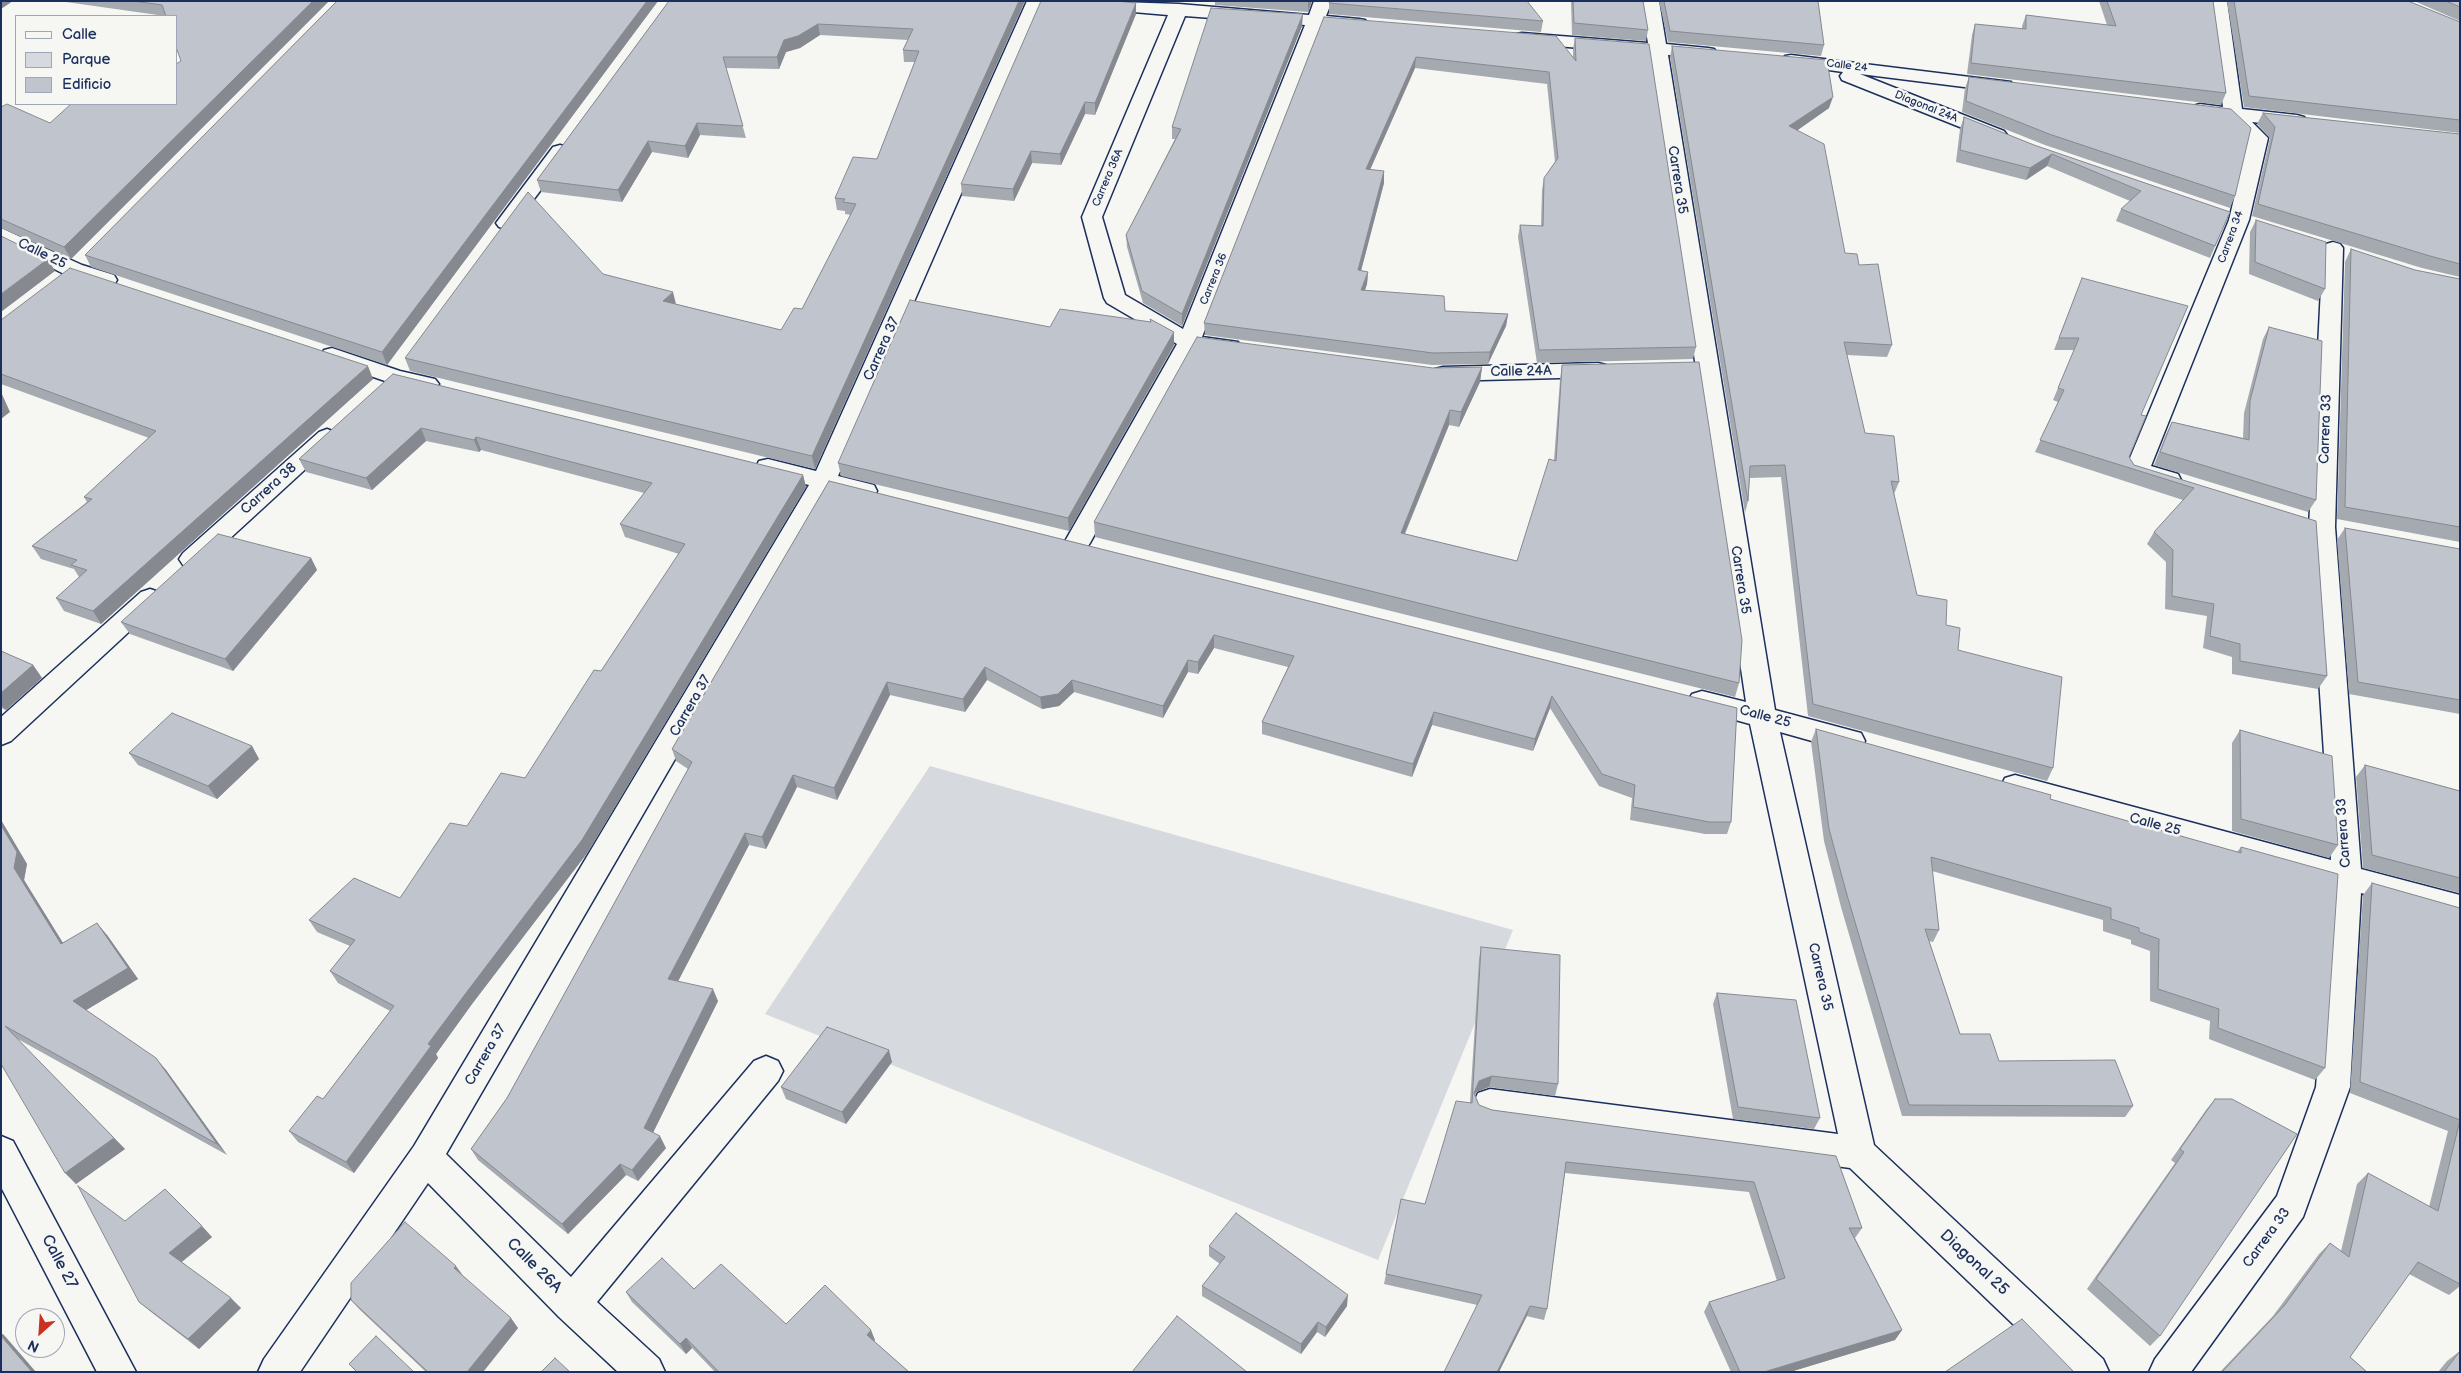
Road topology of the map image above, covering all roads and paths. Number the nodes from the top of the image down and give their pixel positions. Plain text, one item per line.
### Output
1 (1036, 1) edge
2 (1650, 1) edge
3 (2218, 1) edge
4 (1082, 3) edge
5 (1178, 10) junction
6 (1320, 11) edge
7 (1374, 25) edge
8 (1501, 36) edge
9 (1657, 49) junction
10 (1724, 54) edge
11 (1773, 58) edge
12 (1811, 62) junction
13 (2017, 87) edge
14 (2184, 108) edge
15 (2233, 114) junction
16 (2312, 123) edge
17 (570, 137) edge
18 (2019, 144) edge
19 (1, 234) edge
20 (493, 240) edge
21 (2333, 248) dead end
22 (130, 288) edge
23 (1189, 342) junction
24 (309, 348) edge
25 (1247, 350) edge
26 (399, 368) junction
27 (1618, 370) edge
28 (1423, 373) edge
29 (451, 390) edge
30 (372, 396) edge
31 (342, 422) edge
32 (747, 462) edge
33 (824, 481) junction
34 (2193, 487) edge
35 (889, 497) edge
36 (1077, 543) edge
37 (1675, 694) edge
38 (1762, 716) junction
39 (1, 734) edge
40 (1877, 748) edge
41 (1992, 780) edge
42 (2347, 878) junction
43 (2460, 908) edge
44 (766, 1071) dead end
45 (1490, 1104) dead end
46 (1, 1152) edge
47 (1859, 1153) junction
48 (426, 1157) junction
49 (572, 1304) junction
50 (117, 1372) edge
51 (276, 1372) edge
52 (646, 1372) edge
53 (2090, 1372) edge
54 (2168, 1372) edge

1 - 33 street, Carrera 37
2 - 9 street, Carrera 35
3 - 15 street
4 - 5 street
5 - 6 street
5 - 23 street, Carrera 36A
6 - 7 street
6 - 23 street, Carrera 36
8 - 9 street
9 - 10 street
9 - 38 street, Carrera 35
11 - 12 street, Calle 24
12 - 13 street, Calle 24
12 - 18 street, Diagonal 24A
14 - 15 street
15 - 16 street
15 - 34 street, Carrera 34
17 - 20 street
19 - 22 street, Calle 25
21 - 42 street, Carrera 33
23 - 25 street
23 - 36 street, Carrera 36
24 - 26 street
26 - 29 street
26 - 30 street
27 - 28 street, Calle 24A
31 - 39 street, Carrera 38
32 - 33 street
33 - 35 street
33 - 48 street, Carrera 37
37 - 38 street, Calle 25
38 - 40 street, Calle 25
38 - 47 street, Carrera 35
41 - 42 street, Calle 25
42 - 43 street, Calle 25
42 - 54 street, Carrera 33
44 - 49 street
45 - 47 street
46 - 50 street, Calle 27
47 - 53 street, Diagonal 25
48 - 49 street, Calle 26A
48 - 51 street, Carrera 37
49 - 52 street, Calle 26A

